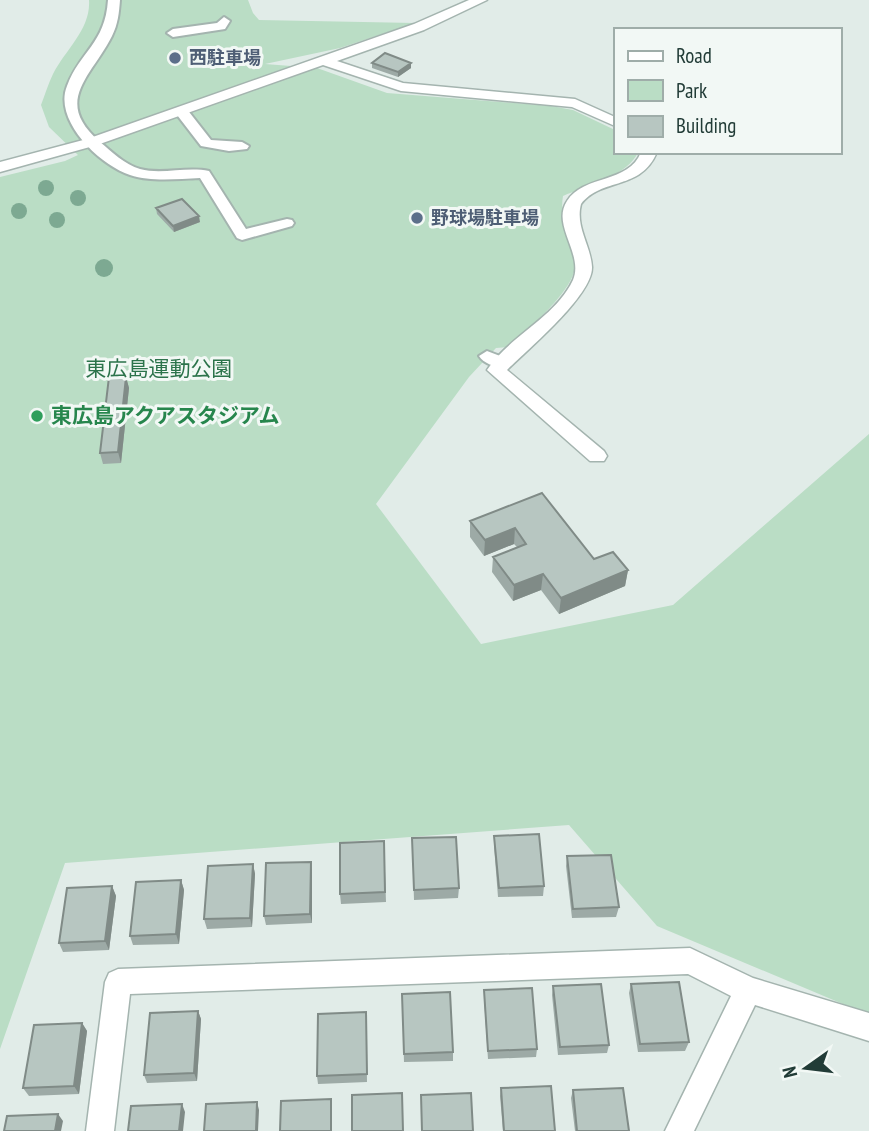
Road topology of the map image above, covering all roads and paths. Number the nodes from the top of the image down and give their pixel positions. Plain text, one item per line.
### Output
1 (114, 0) edge
2 (480, 0) edge
3 (224, 21) dead end
4 (173, 33) dead end
5 (324, 61) junction
6 (181, 111) junction
7 (614, 122) edge
8 (92, 142) junction
9 (206, 143) junction
10 (242, 146) dead end
11 (649, 154) edge
12 (0, 167) edge
13 (204, 174) junction
14 (287, 223) dead end
15 (597, 456) dead end
16 (748, 990) junction
17 (869, 1027) edge
18 (100, 1131) edge
19 (679, 1131) edge

1 - 8 lane
2 - 5 street
3 - 4 lane
5 - 6 street
5 - 7 street
6 - 8 street
6 - 9 lane
8 - 12 street
8 - 13 lane
9 - 10 lane
9 - 13 lane
11 - 15 street
13 - 14 lane
16 - 17 street
16 - 18 street
16 - 19 street

